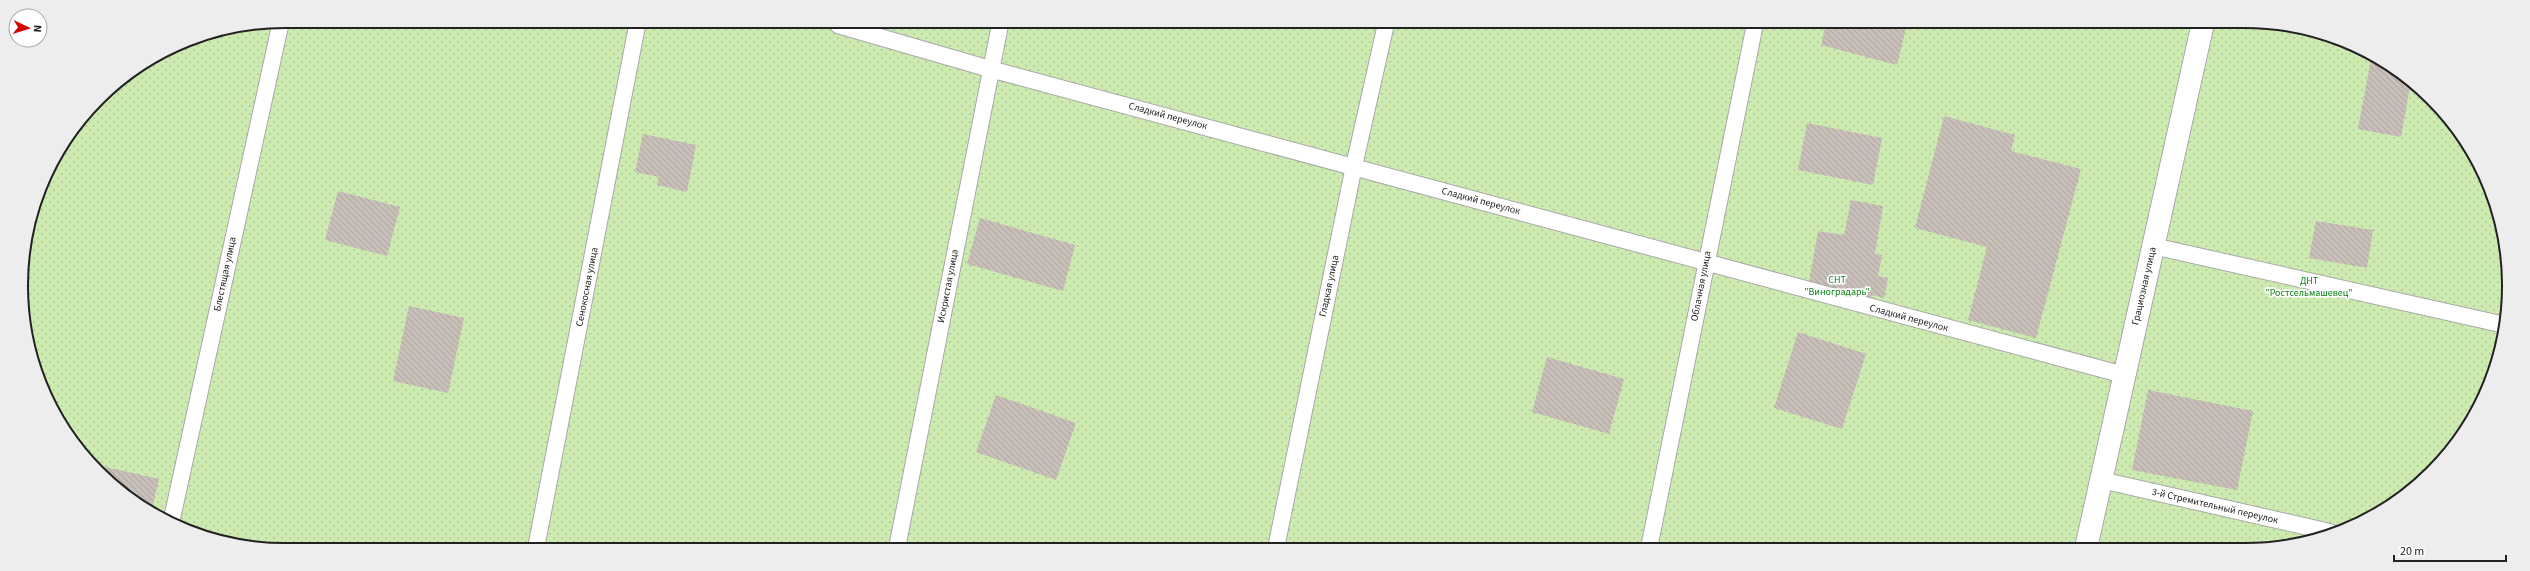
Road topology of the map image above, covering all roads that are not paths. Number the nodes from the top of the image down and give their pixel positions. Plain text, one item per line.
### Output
1 (279, 28) edge
2 (637, 28) edge
3 (848, 28) edge
4 (999, 28) edge
5 (1385, 28) edge
6 (1754, 28) edge
7 (2202, 28) edge
8 (990, 69) junction
9 (1354, 166) junction
10 (2153, 246) junction
11 (1705, 263) junction
12 (2499, 324) edge
13 (2124, 375) junction
14 (2101, 480) junction
15 (172, 516) edge
16 (2323, 530) edge
17 (537, 543) edge
18 (898, 543) edge
19 (1277, 543) edge
20 (1650, 543) edge
21 (2087, 543) edge

1 - 15 lane, Блестящая улица
2 - 17 lane, Сенокосная улица
3 - 8 lane, Сладкий переулок
4 - 8 lane, Искристая улица
5 - 9 lane, Гладкая улица
6 - 11 lane, Облачная улица
7 - 10 street, Грациозная улица
8 - 9 lane, Сладкий переулок
8 - 18 lane, Искристая улица
9 - 11 lane, Сладкий переулок
9 - 19 lane, Гладкая улица
10 - 12 lane
10 - 13 street, Грациозная улица
11 - 13 lane, Сладкий переулок
11 - 20 lane, Облачная улица
13 - 14 street, Грациозная улица
14 - 16 lane, 3-й Стремительный переулок
14 - 21 street, Грациозная улица

